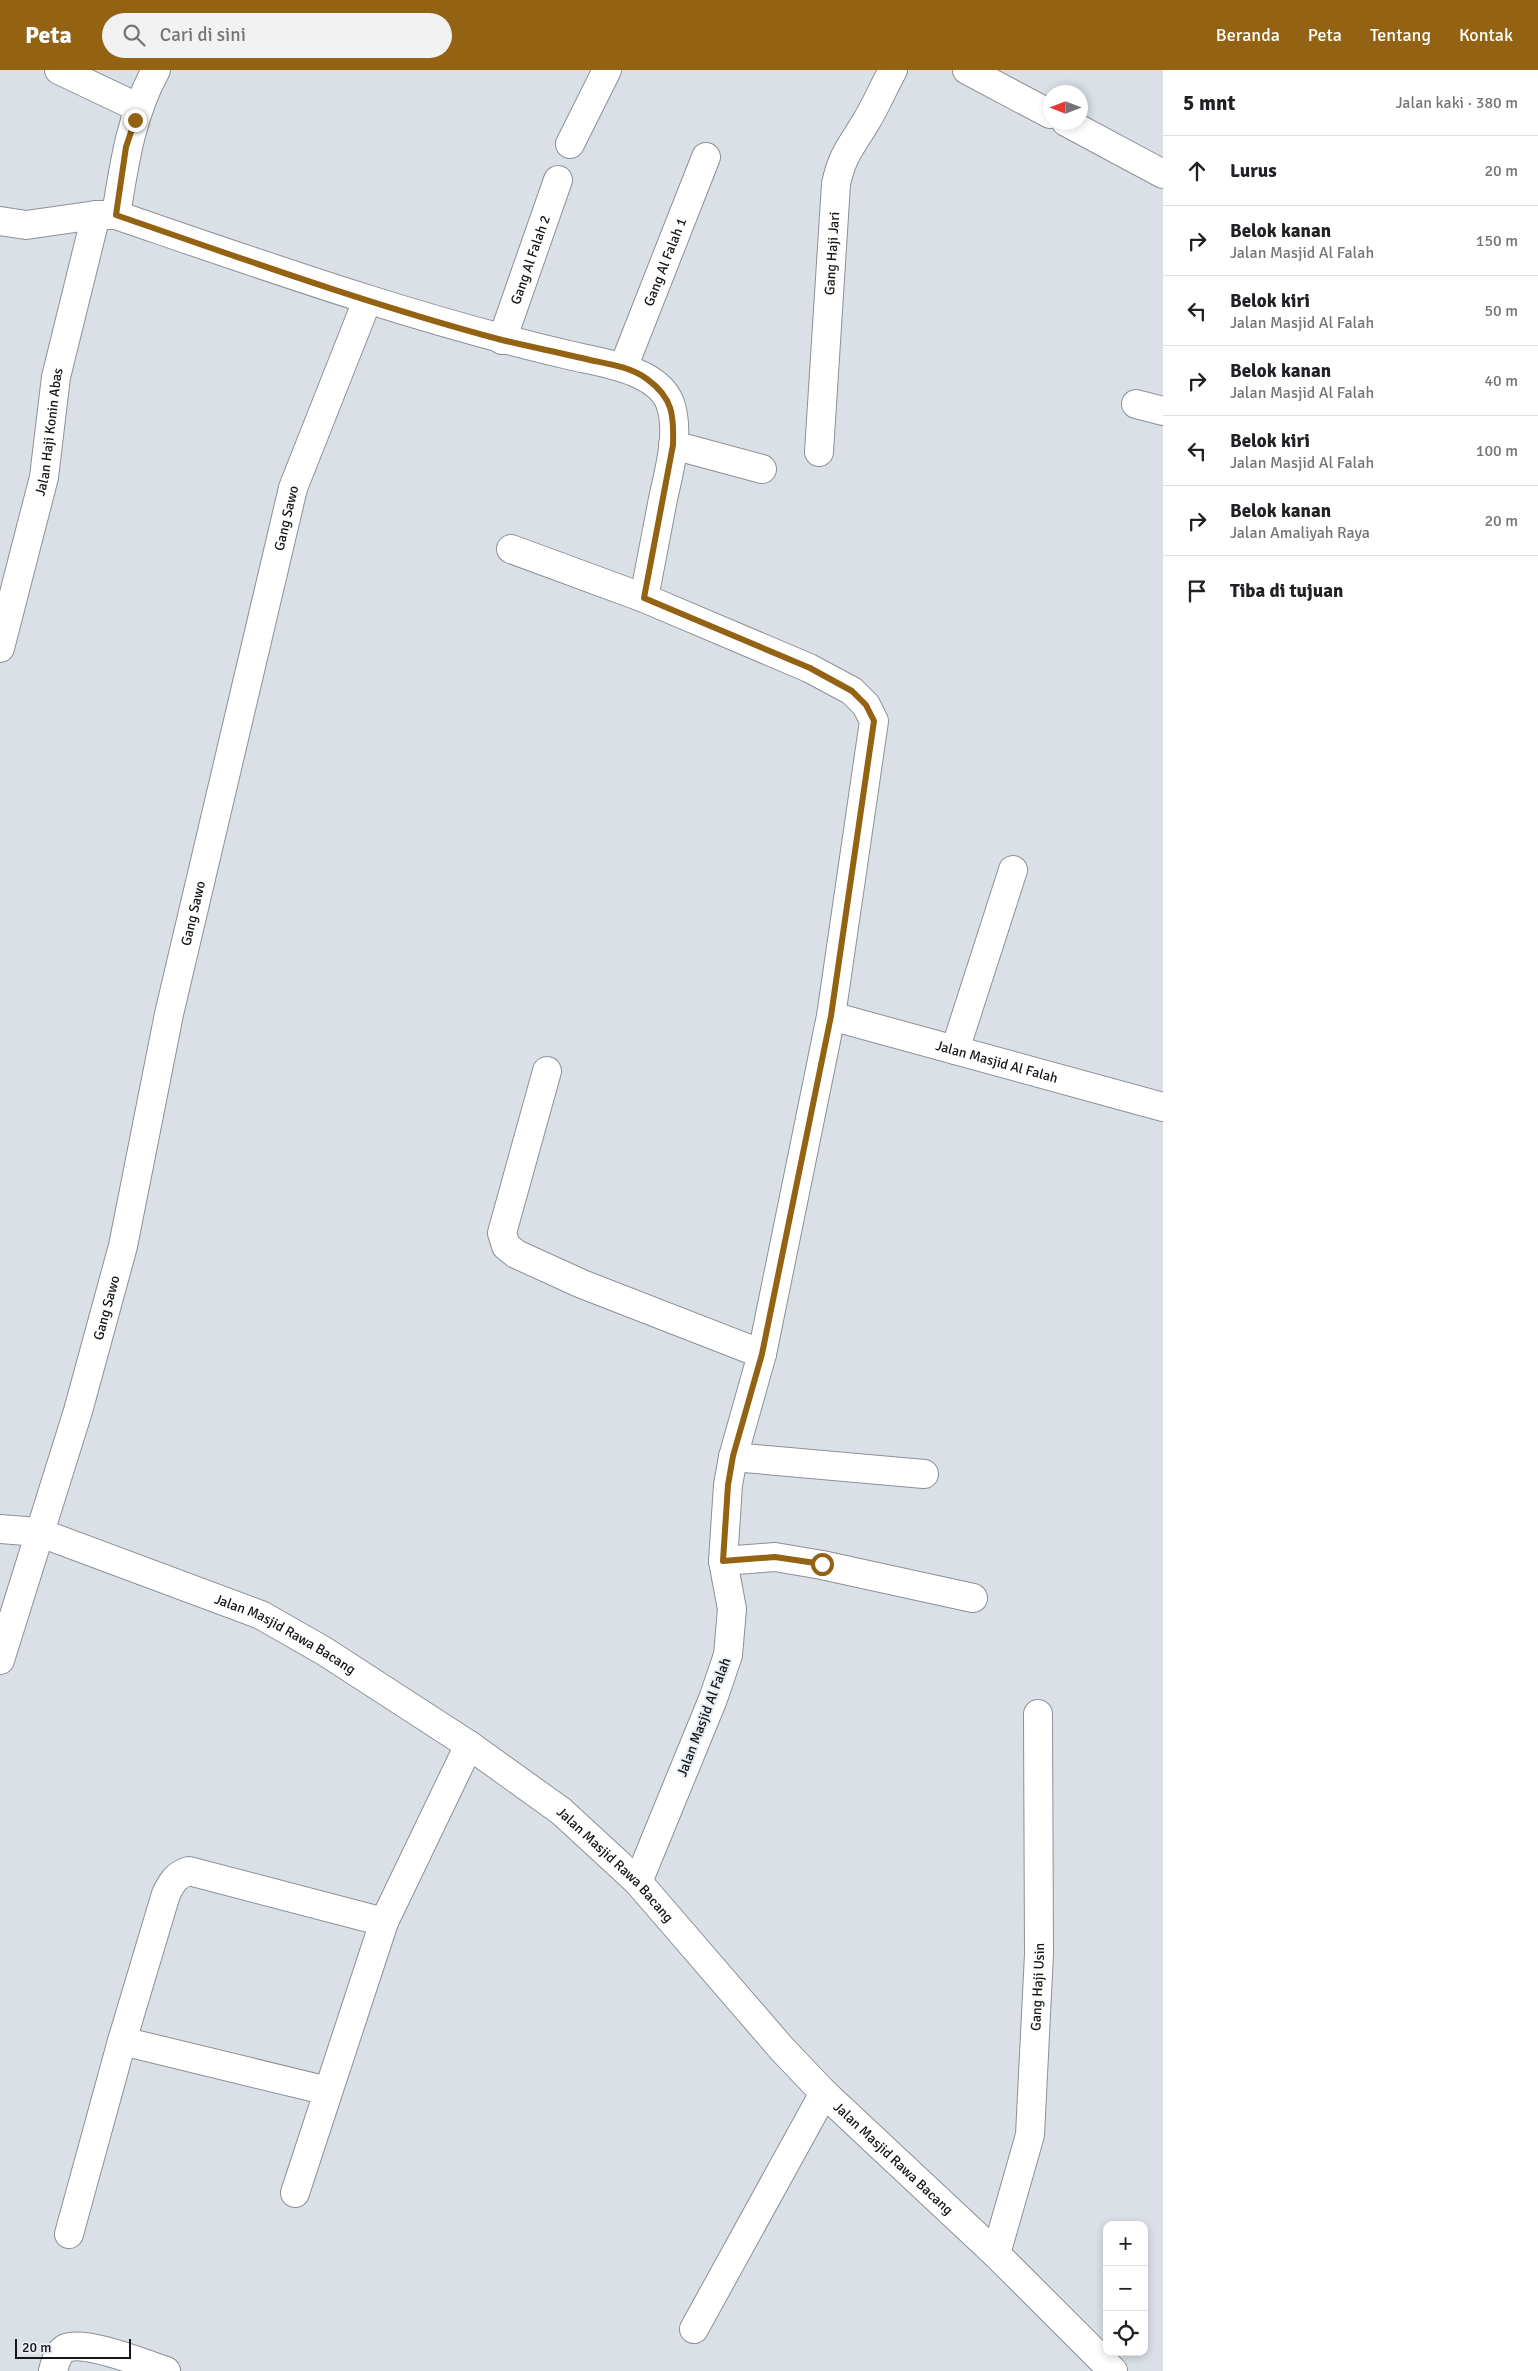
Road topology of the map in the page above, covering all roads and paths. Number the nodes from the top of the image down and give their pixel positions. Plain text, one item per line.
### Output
1 (59, 70) edge
2 (156, 70) edge
3 (607, 70) edge
4 (893, 70) edge
5 (980, 73) edge
6 (139, 108) junction
7 (1043, 110) edge
8 (1081, 130) edge
9 (570, 144) dead end
10 (706, 157) dead end
11 (1163, 174) edge
12 (558, 180) dead end
13 (106, 215) junction
14 (0, 221) edge
15 (367, 301) junction
16 (502, 340) junction
17 (623, 368) junction
18 (1136, 404) dead end
19 (1163, 411) edge
20 (673, 445) junction
21 (819, 452) dead end
22 (762, 469) dead end
23 (511, 550) dead end
24 (644, 598) junction
25 (0, 648) edge
26 (1013, 870) dead end
27 (831, 1016) junction
28 (955, 1050) junction
29 (547, 1071) dead end
30 (1163, 1107) edge
31 (762, 1354) junction
32 (733, 1456) junction
33 (924, 1474) dead end
34 (0, 1529) edge
35 (38, 1532) junction
36 (723, 1561) junction
37 (973, 1598) dead end
38 (0, 1660) edge
39 (1038, 1714) dead end
40 (469, 1744) junction
41 (638, 1882) junction
42 (384, 1922) junction
43 (122, 2041) junction
44 (328, 2091) junction
45 (824, 2093) junction
46 (296, 2193) dead end
47 (69, 2234) dead end
48 (996, 2254) junction
49 (694, 2329) dead end
50 (53, 2371) edge
51 (166, 2371) edge
52 (1113, 2371) edge

1 - 6 street
2 - 6 street, Jalan Haji Konin Abas
3 - 9 street
4 - 21 street, Gang Haji Jari
5 - 7 street
6 - 13 street, Jalan Haji Konin Abas
8 - 11 street
10 - 17 street, Gang Al Falah 1
12 - 16 street, Gang Al Falah 2
13 - 14 street
13 - 15 street
13 - 25 street, Jalan Haji Konin Abas
15 - 16 street
15 - 35 street, Gang Sawo
16 - 17 street
17 - 20 street
18 - 19 street
20 - 22 street
20 - 24 street
23 - 24 street, Jalan Masjid Al Falah
24 - 27 street, Jalan Masjid Al Falah
26 - 28 street
27 - 28 street, Jalan Masjid Al Falah
27 - 31 street, Jalan Masjid Al Falah
28 - 30 street, Jalan Masjid Al Falah
29 - 31 street
31 - 32 street, Jalan Masjid Al Falah
32 - 33 street
32 - 36 street, Jalan Masjid Al Falah
34 - 35 street, Jalan Masjid Rawa Bacang
35 - 38 street, Gang Sawo
35 - 40 street, Jalan Masjid Rawa Bacang
36 - 37 street
36 - 41 street, Jalan Masjid Al Falah
39 - 48 street, Gang Haji Usin
40 - 41 street, Jalan Masjid Rawa Bacang
40 - 42 street
41 - 45 street, Jalan Masjid Rawa Bacang
42 - 43 street
42 - 44 street
43 - 44 street
43 - 47 street
44 - 46 street
45 - 48 street, Jalan Masjid Rawa Bacang
45 - 49 street
48 - 52 street, Jalan Masjid Rawa Bacang
50 - 51 street

